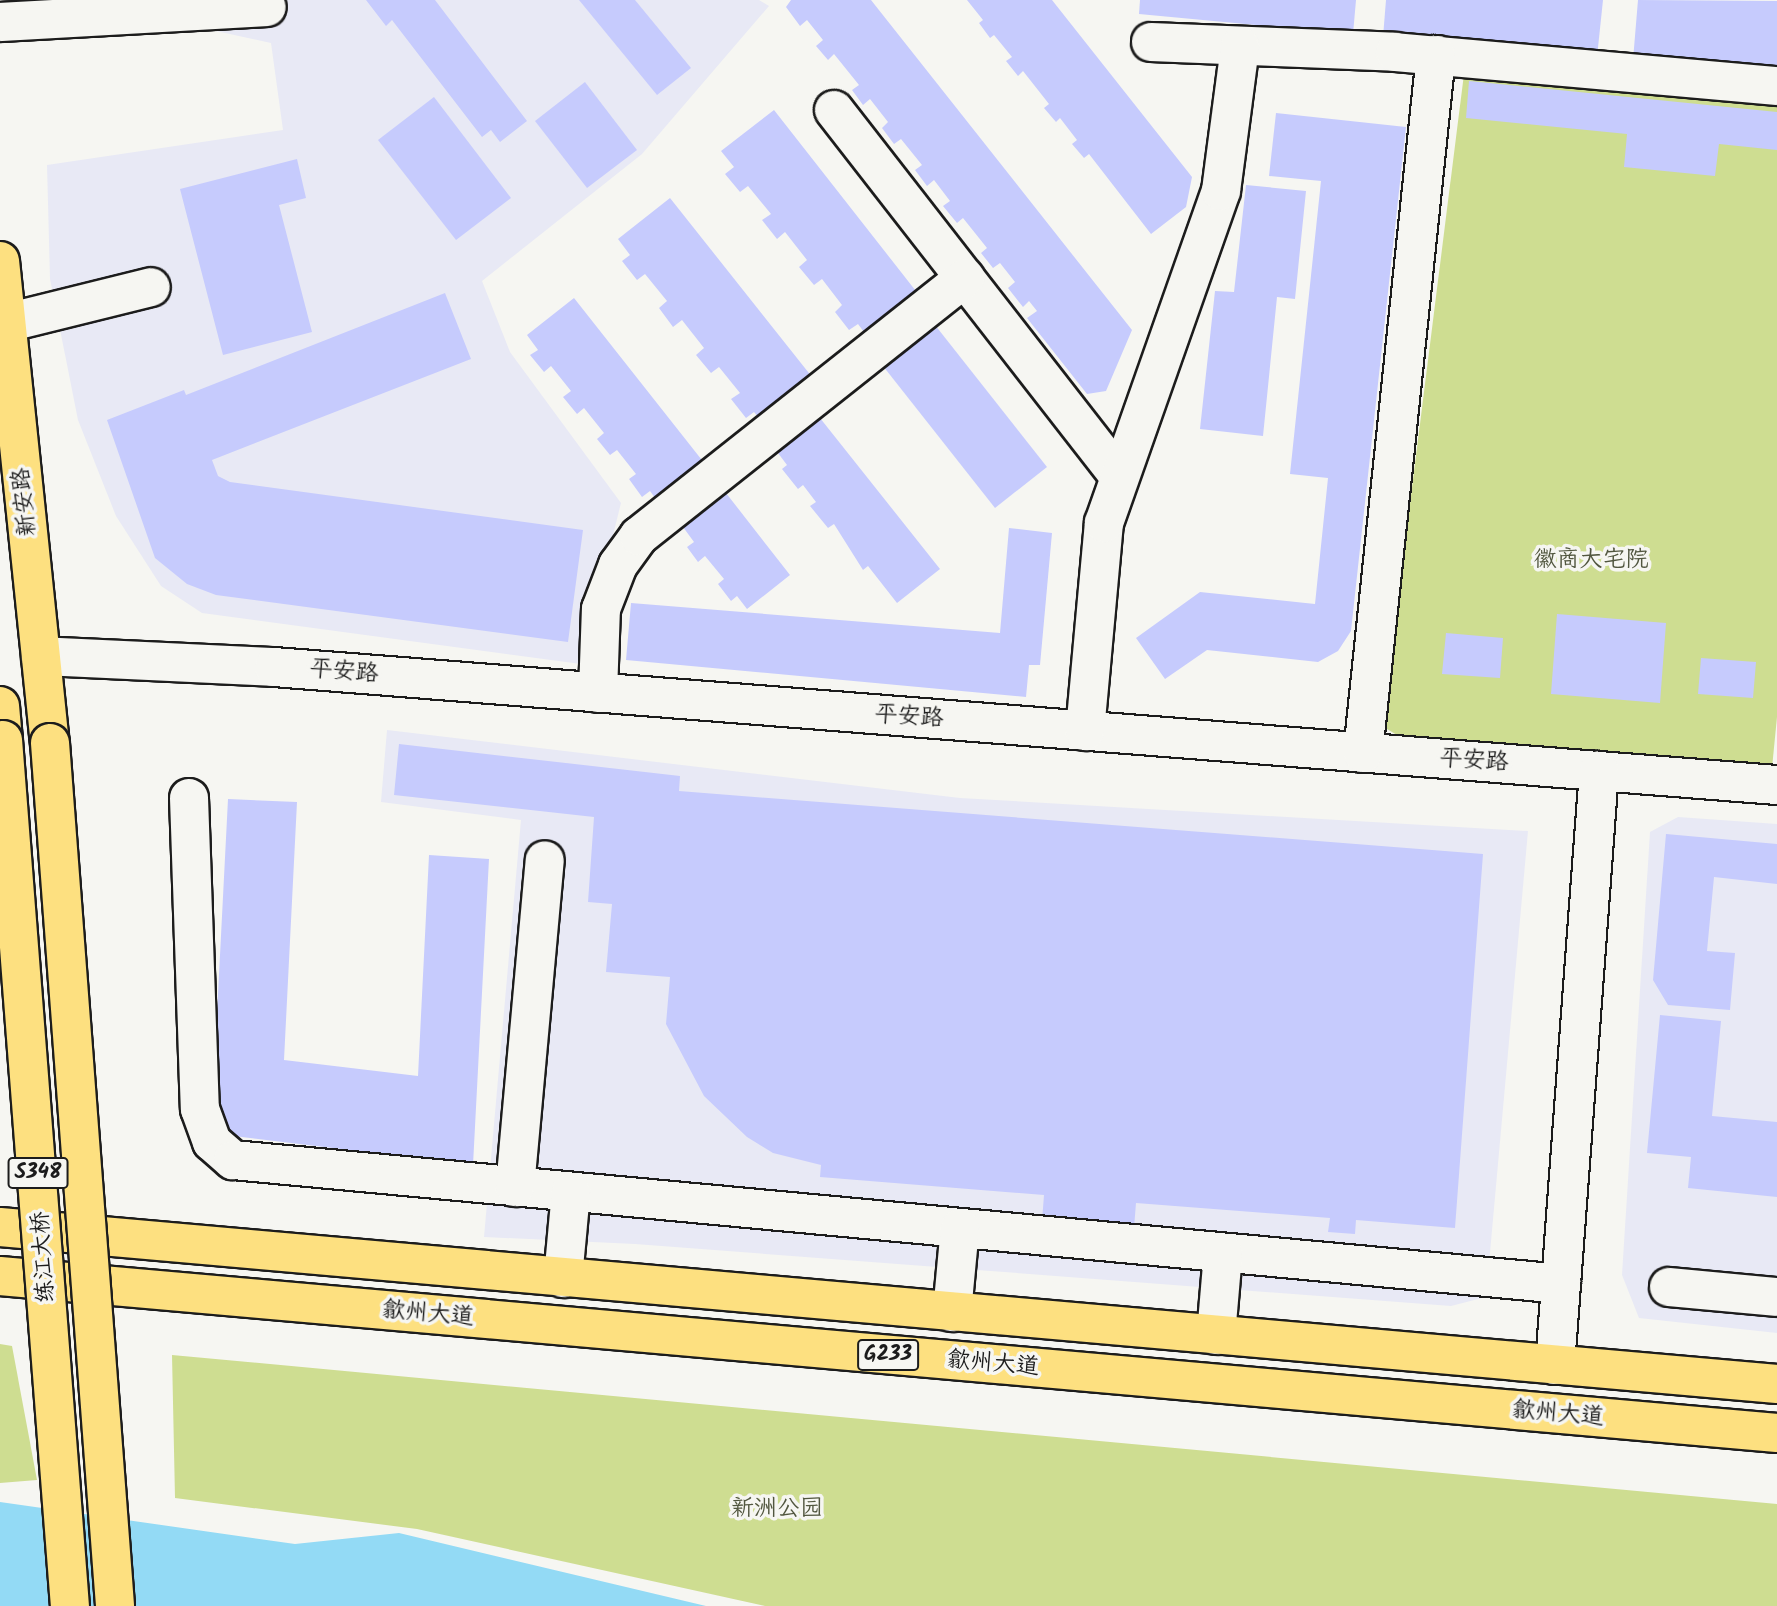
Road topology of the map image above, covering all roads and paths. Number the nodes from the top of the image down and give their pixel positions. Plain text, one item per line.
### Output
1 (267, 7) dead end
2 (0, 22) edge
3 (1152, 42) dead end
4 (1240, 46) junction
5 (1436, 55) junction
6 (1777, 86) edge
7 (834, 110) dead end
8 (0, 261) edge
9 (965, 278) junction
10 (151, 287) dead end
11 (6, 323) junction
12 (1119, 476) junction
13 (41, 656) junction
14 (598, 693) junction
15 (2, 723) edge
16 (1085, 731) junction
17 (50, 743) joint
18 (1363, 753) junction
19 (1599, 771) junction
20 (1777, 785) edge
21 (188, 798) dead end
22 (545, 860) dead end
23 (515, 1187) junction
24 (571, 1192) junction
25 (0, 1227) edge
26 (960, 1228) junction
27 (1223, 1253) junction
28 (0, 1276) edge
29 (563, 1278) junction
30 (1561, 1284) junction
31 (1669, 1287) dead end
32 (1777, 1297) edge
33 (952, 1312) junction
34 (1216, 1335) junction
35 (1555, 1365) junction
36 (1777, 1384) edge
37 (1777, 1433) edge
38 (70, 1606) edge
39 (116, 1606) edge

1 - 2 street
3 - 4 street
4 - 5 street
4 - 12 street
5 - 6 street
5 - 18 street
7 - 9 street
8 - 11 main road, 新安路 / S348
9 - 12 street
9 - 14 street
10 - 11 street
11 - 13 main road, 新安路 / S348
12 - 16 street
13 - 14 street, 平安路
13 - 17 main road, 新安路 / S348
14 - 16 street, 平安路
15 - 38 main road, 练江大桥 / S348, bridge
16 - 18 street, 平安路
17 - 39 main road, 练江大桥 / S348, bridge
18 - 19 street, 平安路
19 - 20 street, 平安路
19 - 30 street
21 - 23 street
22 - 23 street
23 - 24 street
24 - 26 street
24 - 29 street
25 - 29 main road, G233
26 - 27 street
26 - 33 street
27 - 30 street
27 - 34 street
28 - 37 main road, 歙州大道 / G233
29 - 33 main road, G233
30 - 35 street
31 - 32 street
33 - 34 main road, G233
34 - 35 main road, G233
35 - 36 main road, G233

